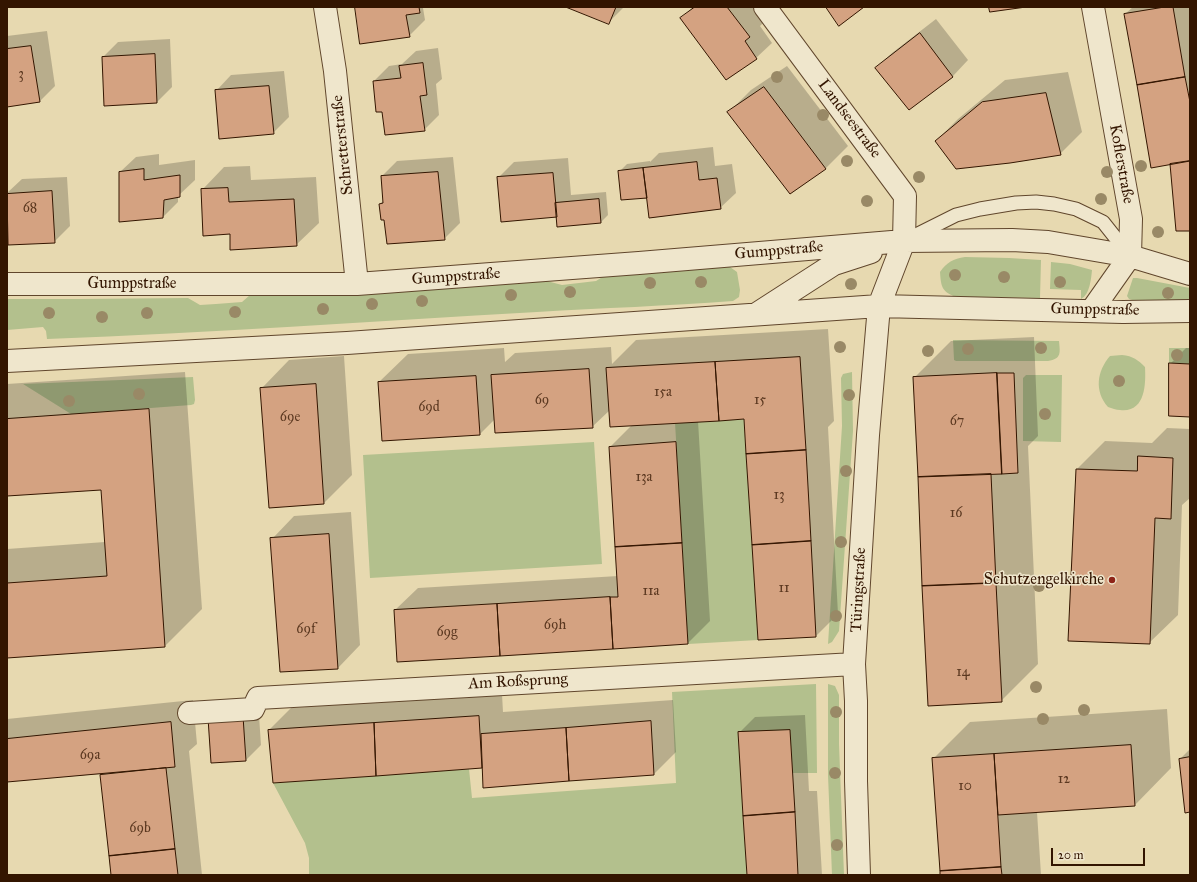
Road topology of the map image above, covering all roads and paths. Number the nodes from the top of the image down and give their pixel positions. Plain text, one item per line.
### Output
1 (324, 7) edge
2 (765, 7) edge
3 (1093, 7) edge
4 (904, 241) junction
5 (1130, 256) junction
6 (1190, 274) edge
7 (7, 284) edge
8 (357, 284) junction
9 (879, 306) junction
10 (1092, 310) junction
11 (1190, 311) edge
12 (756, 314) junction
13 (7, 361) edge
14 (854, 664) junction
15 (189, 713) dead end
16 (859, 875) edge

1 - 8 street, Schretterstraße
2 - 4 street, Landseestraße
3 - 5 street, Koflerstraße
4 - 5 street, Gumppstraße
4 - 5 lane
4 - 8 street, Gumppstraße
4 - 9 street
4 - 12 street, Gumppstraße
5 - 6 street, Gumppstraße
5 - 10 street
7 - 8 street, Gumppstraße
9 - 10 street, Gumppstraße
9 - 12 street, Gumppstraße
9 - 14 street, Türingstraße
10 - 11 street, Gumppstraße
12 - 13 street, Gumppstraße
14 - 15 street, Am Roßsprung
14 - 16 street, Türingstraße

